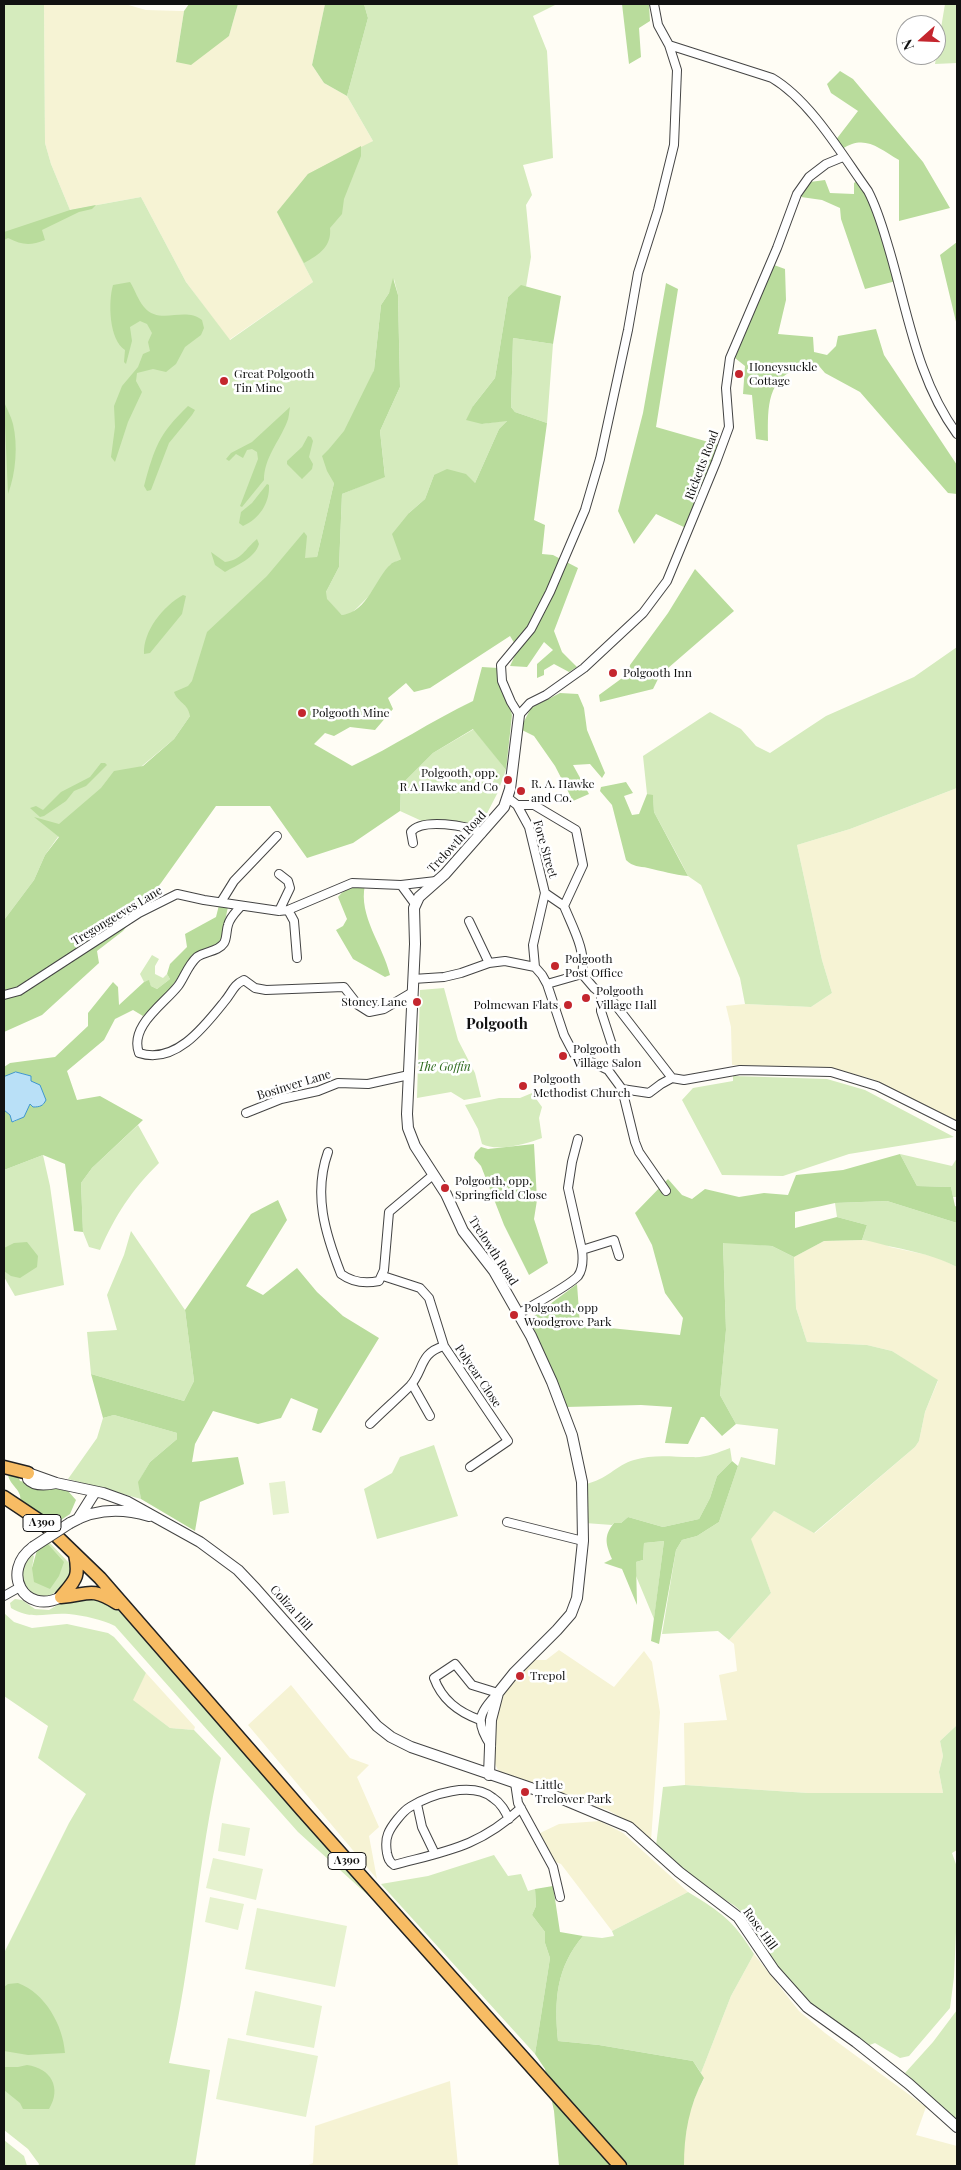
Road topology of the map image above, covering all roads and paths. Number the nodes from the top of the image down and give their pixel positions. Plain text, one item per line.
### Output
1 (654, 4) edge
2 (669, 45) junction
3 (843, 157) junction
4 (957, 434) edge
5 (519, 715) junction
6 (508, 798) junction
7 (517, 805) junction
8 (482, 833) junction
9 (277, 836) dead end
10 (413, 843) dead end
11 (279, 874) dead end
12 (438, 881) junction
13 (401, 885) junction
14 (546, 893) junction
15 (221, 902) junction
16 (415, 904) junction
17 (241, 906) junction
18 (564, 906) junction
19 (288, 910) junction
20 (278, 911) junction
21 (469, 921) dead end
22 (297, 958) dead end
23 (489, 963) junction
24 (535, 968) junction
25 (582, 974) junction
26 (413, 979) junction
27 (547, 984) junction
28 (411, 993) junction
29 (601, 993) junction
30 (4, 995) edge
31 (613, 1048) dead end
32 (409, 1075) junction
33 (672, 1078) junction
34 (622, 1089) junction
35 (246, 1113) dead end
36 (957, 1126) edge
37 (578, 1139) dead end
38 (328, 1152) dead end
39 (433, 1175) junction
40 (666, 1191) dead end
41 (582, 1250) junction
42 (619, 1256) dead end
43 (383, 1276) junction
44 (518, 1314) junction
45 (444, 1346) junction
46 (412, 1384) junction
47 (430, 1416) dead end
48 (370, 1424) dead end
49 (4, 1467) edge
50 (470, 1467) dead end
51 (28, 1473) joint
52 (95, 1492) junction
53 (4, 1497) edge
54 (92, 1512) junction
55 (154, 1517) junction
56 (507, 1522) dead end
57 (583, 1541) junction
58 (75, 1554) junction
59 (20, 1587) junction
60 (4, 1596) edge
61 (61, 1597) junction
62 (124, 1606) junction
63 (498, 1693) junction
64 (480, 1720) junction
65 (491, 1746) junction
66 (489, 1775) junction
67 (515, 1784) junction
68 (417, 1804) junction
69 (521, 1808) junction
70 (509, 1819) junction
71 (435, 1854) junction
72 (560, 1897) dead end
73 (957, 2127) edge
74 (620, 2166) edge

1 - 2 street
2 - 3 street
2 - 5 street
3 - 4 street
3 - 5 street, Ricketts Road
5 - 6 street, Trelowth Road
6 - 7 street, Fore Street
6 - 8 street, Trelowth Road
7 - 14 street, Fore Street
7 - 18 street
8 - 10 street
8 - 12 street, Trelowth Road
9 - 15 street
11 - 20 street
12 - 13 street, Tregongeeves Lane
12 - 16 street, Trelowth Road
13 - 16 street
13 - 19 street, Tregongeeves Lane
14 - 18 street
14 - 24 street, Fore Street
15 - 17 street, Tregongeeves Lane
15 - 30 street, Tregongeeves Lane
16 - 26 street, Trelowth Road
17 - 20 street, Tregongeeves Lane
17 - 28 street
18 - 25 street
19 - 20 street, Tregongeeves Lane
19 - 22 street
21 - 23 street
23 - 24 street
23 - 26 street
24 - 27 street
25 - 27 street
25 - 29 street
26 - 28 street, Trelowth Road
27 - 34 street
28 - 32 street, Trelowth Road
29 - 31 street
29 - 33 street
32 - 35 street, Bosinver Lane
32 - 39 street, Trelowth Road
33 - 34 street
33 - 36 street
34 - 40 street
37 - 41 street
38 - 43 street
39 - 43 street
39 - 44 street, Trelowth Road
41 - 42 street
41 - 44 street
43 - 45 street, Polyear Close
44 - 57 street, Trelowth Road
45 - 46 street
45 - 50 street, Polyear Close
46 - 47 street
46 - 48 street
49 - 51 highway
51 - 52 street, Coliza Hill
52 - 54 street
52 - 55 street, Coliza Hill
53 - 58 highway, A390
54 - 55 street
54 - 59 street, bridge
55 - 66 street, Coliza Hill
56 - 57 street
57 - 63 street, Trelowth Road
58 - 61 highway
58 - 62 highway, A390
59 - 60 street
59 - 61 street
61 - 62 highway
62 - 74 highway, A390
63 - 64 street
63 - 64 street
63 - 65 street, Trelowth Road
64 - 65 street
65 - 66 street, Trelowth Road
66 - 67 street, Rose Hill
67 - 69 street
67 - 73 street, Rose Hill
68 - 70 street
68 - 71 street
68 - 71 street
69 - 70 street
69 - 72 street
70 - 71 street

